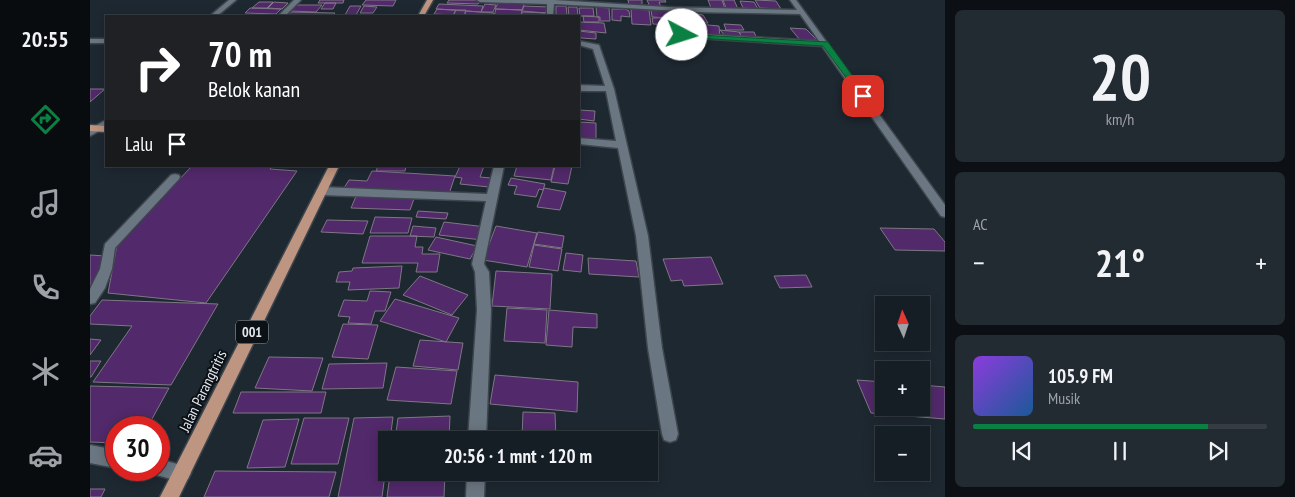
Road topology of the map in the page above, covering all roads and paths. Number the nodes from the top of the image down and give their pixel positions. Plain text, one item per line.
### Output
1 (233, 0) edge
2 (298, 0) edge
3 (430, 0) edge
4 (480, 0) edge
5 (644, 0) edge
6 (705, 0) edge
7 (794, 0) edge
8 (551, 1) edge
9 (612, 3) edge
10 (645, 8) junction
11 (689, 10) junction
12 (705, 10) junction
13 (802, 12) junction
14 (214, 15) edge
15 (282, 15) edge
16 (422, 15) edge
17 (550, 15) edge
18 (90, 41) edge
19 (105, 41) edge
20 (580, 43) edge
21 (825, 44) junction
22 (580, 88) edge
23 (610, 89) junction
24 (101, 127) edge
25 (90, 133) edge
26 (580, 141) edge
27 (622, 144) junction
28 (334, 167) edge
29 (499, 167) edge
30 (175, 177) dead end
31 (322, 191) junction
32 (493, 198) junction
33 (945, 212) edge
34 (90, 299) edge
35 (477, 431) edge
36 (670, 434) dead end
37 (90, 454) edge
38 (105, 457) edge
39 (170, 470) edge
40 (182, 472) junction
41 (476, 481) edge
42 (169, 497) edge
43 (475, 497) edge

1 - 14 street
2 - 15 street
3 - 16 main road
4 - 8 street
5 - 10 street
6 - 12 street
7 - 13 street
8 - 9 street
8 - 17 street
9 - 10 street
10 - 11 street
11 - 12 street
11 - 21 street
12 - 13 street
13 - 21 street
18 - 19 street
20 - 23 street
21 - 33 street
22 - 23 street
23 - 27 street
24 - 25 street
26 - 27 street
27 - 36 street
28 - 31 main road, Jalan Parangtritis / 001
29 - 32 street
30 - 34 street
31 - 32 street
31 - 40 main road, Jalan Parangtritis / 001
32 - 35 street
37 - 38 street
39 - 40 street
40 - 42 main road, Jalan Parangtritis / 001
41 - 43 street

